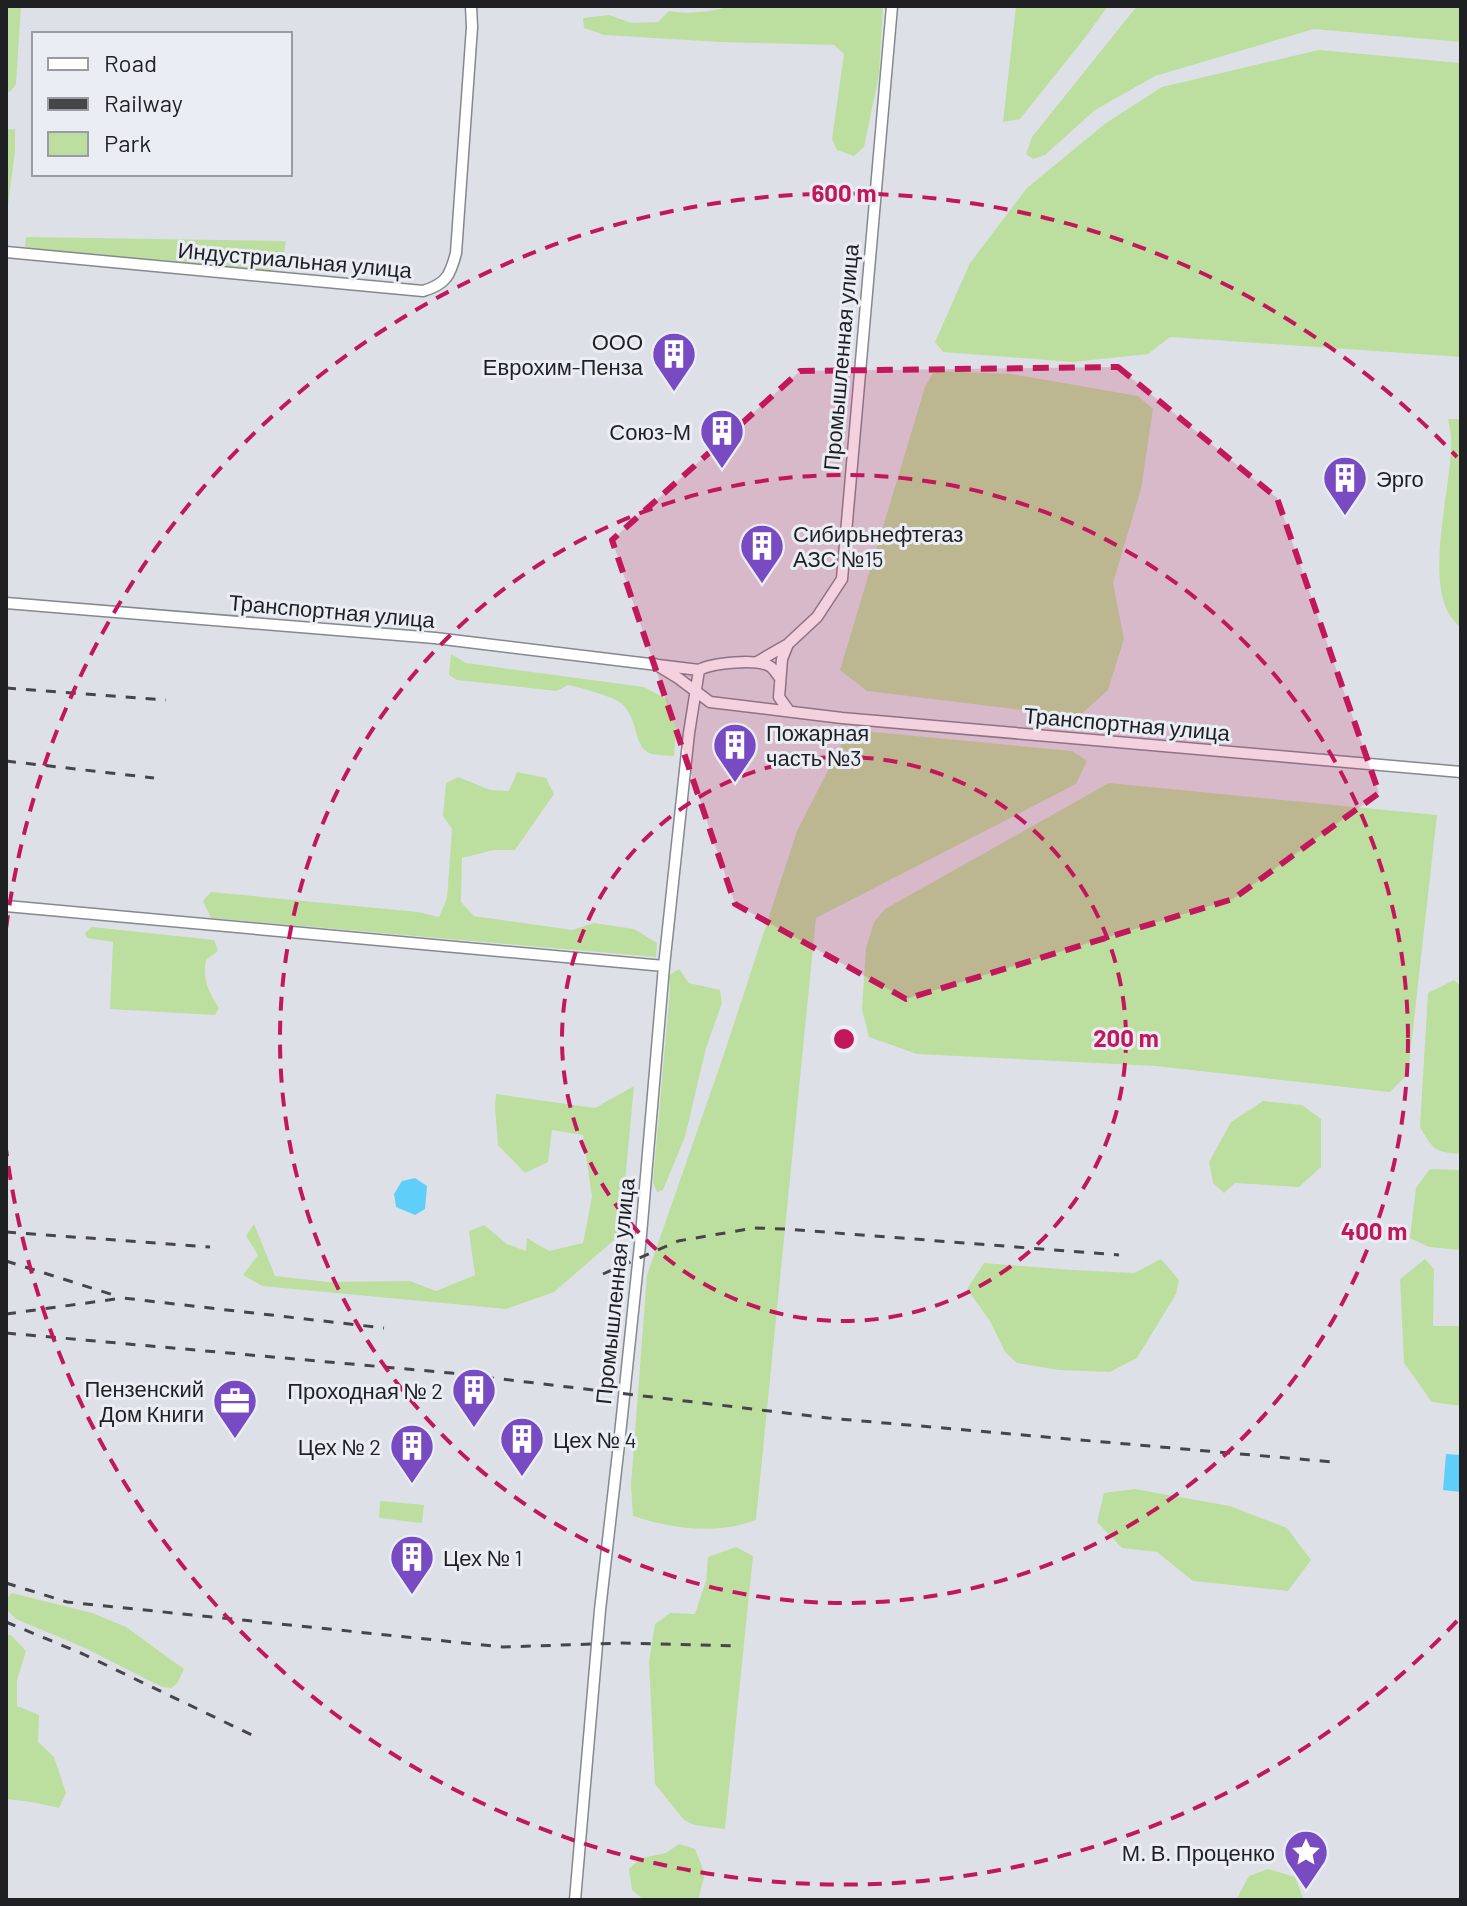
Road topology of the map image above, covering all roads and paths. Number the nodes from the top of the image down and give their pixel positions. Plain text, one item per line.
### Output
1 (471, 6) edge
2 (892, 6) edge
3 (6, 252) edge
4 (6, 603) edge
5 (788, 644) junction
6 (757, 662) junction
7 (655, 664) junction
8 (699, 670) junction
9 (780, 678) junction
10 (695, 691) junction
11 (779, 697) junction
12 (710, 702) junction
13 (765, 709) junction
14 (789, 711) junction
15 (689, 733) junction
16 (1461, 772) edge
17 (6, 906) edge
18 (664, 966) junction
19 (575, 1900) edge

1 - 3 street, Индустриальная улица
2 - 5 street, Промышленная улица
4 - 7 street, Транспортная улица
5 - 6 street, Промышленная улица
5 - 9 street
6 - 8 street, Транспортная улица
6 - 9 street
7 - 8 street, Транспортная улица
7 - 10 street
8 - 10 street, Промышленная улица
9 - 11 street
10 - 12 street
10 - 15 street, Промышленная улица
11 - 13 street
11 - 14 street
12 - 13 street, Транспортная улица
12 - 15 street
13 - 14 street, Транспортная улица
14 - 16 street, Транспортная улица
15 - 18 street, Промышленная улица
17 - 18 street
18 - 19 street, Промышленная улица

